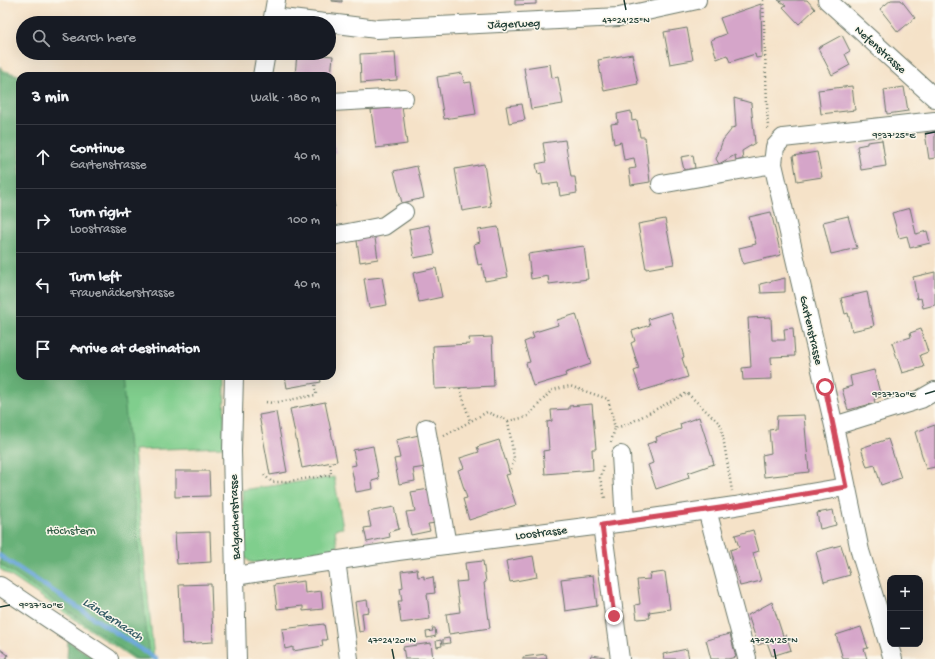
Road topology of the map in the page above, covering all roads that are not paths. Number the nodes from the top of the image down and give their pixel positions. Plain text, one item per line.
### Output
1 (697, 0) edge
2 (827, 0) edge
3 (274, 13) edge
4 (289, 16) edge
5 (336, 25) edge
6 (265, 60) edge
7 (263, 72) edge
8 (404, 98) dead end
9 (935, 98) edge
10 (336, 102) edge
11 (935, 121) edge
12 (773, 164) junction
13 (661, 184) dead end
14 (404, 212) dead end
15 (336, 235) edge
16 (234, 380) edge
17 (935, 391) edge
18 (834, 426) junction
19 (428, 436) road end
20 (616, 449) road end
21 (846, 487) junction
22 (706, 510) junction
23 (612, 523) junction
24 (447, 545) junction
25 (336, 560) junction
26 (235, 576) junction
27 (0, 586) edge
28 (747, 658) edge
29 (109, 659) edge
30 (237, 659) edge
31 (349, 659) edge
32 (620, 659) edge
33 (893, 659) edge

1 - 5 street, Jägerweg
2 - 9 street, Nefenstrasse
3 - 4 street
6 - 7 street
8 - 10 street
11 - 12 street, Gartenstrasse
12 - 13 street
12 - 18 street, Gartenstrasse
14 - 15 street
16 - 26 street, Balgacherstrasse
17 - 18 street
18 - 21 street, Gartenstrasse
19 - 24 street
20 - 23 street
21 - 22 street, Loostrasse
21 - 33 street, Gartenstrasse
22 - 23 street, Loostrasse
22 - 28 street
23 - 24 street, Loostrasse
23 - 32 street
24 - 25 street, Loostrasse
25 - 26 street, Loostrasse
25 - 31 street
26 - 30 street, Balgacherstrasse
27 - 29 street

